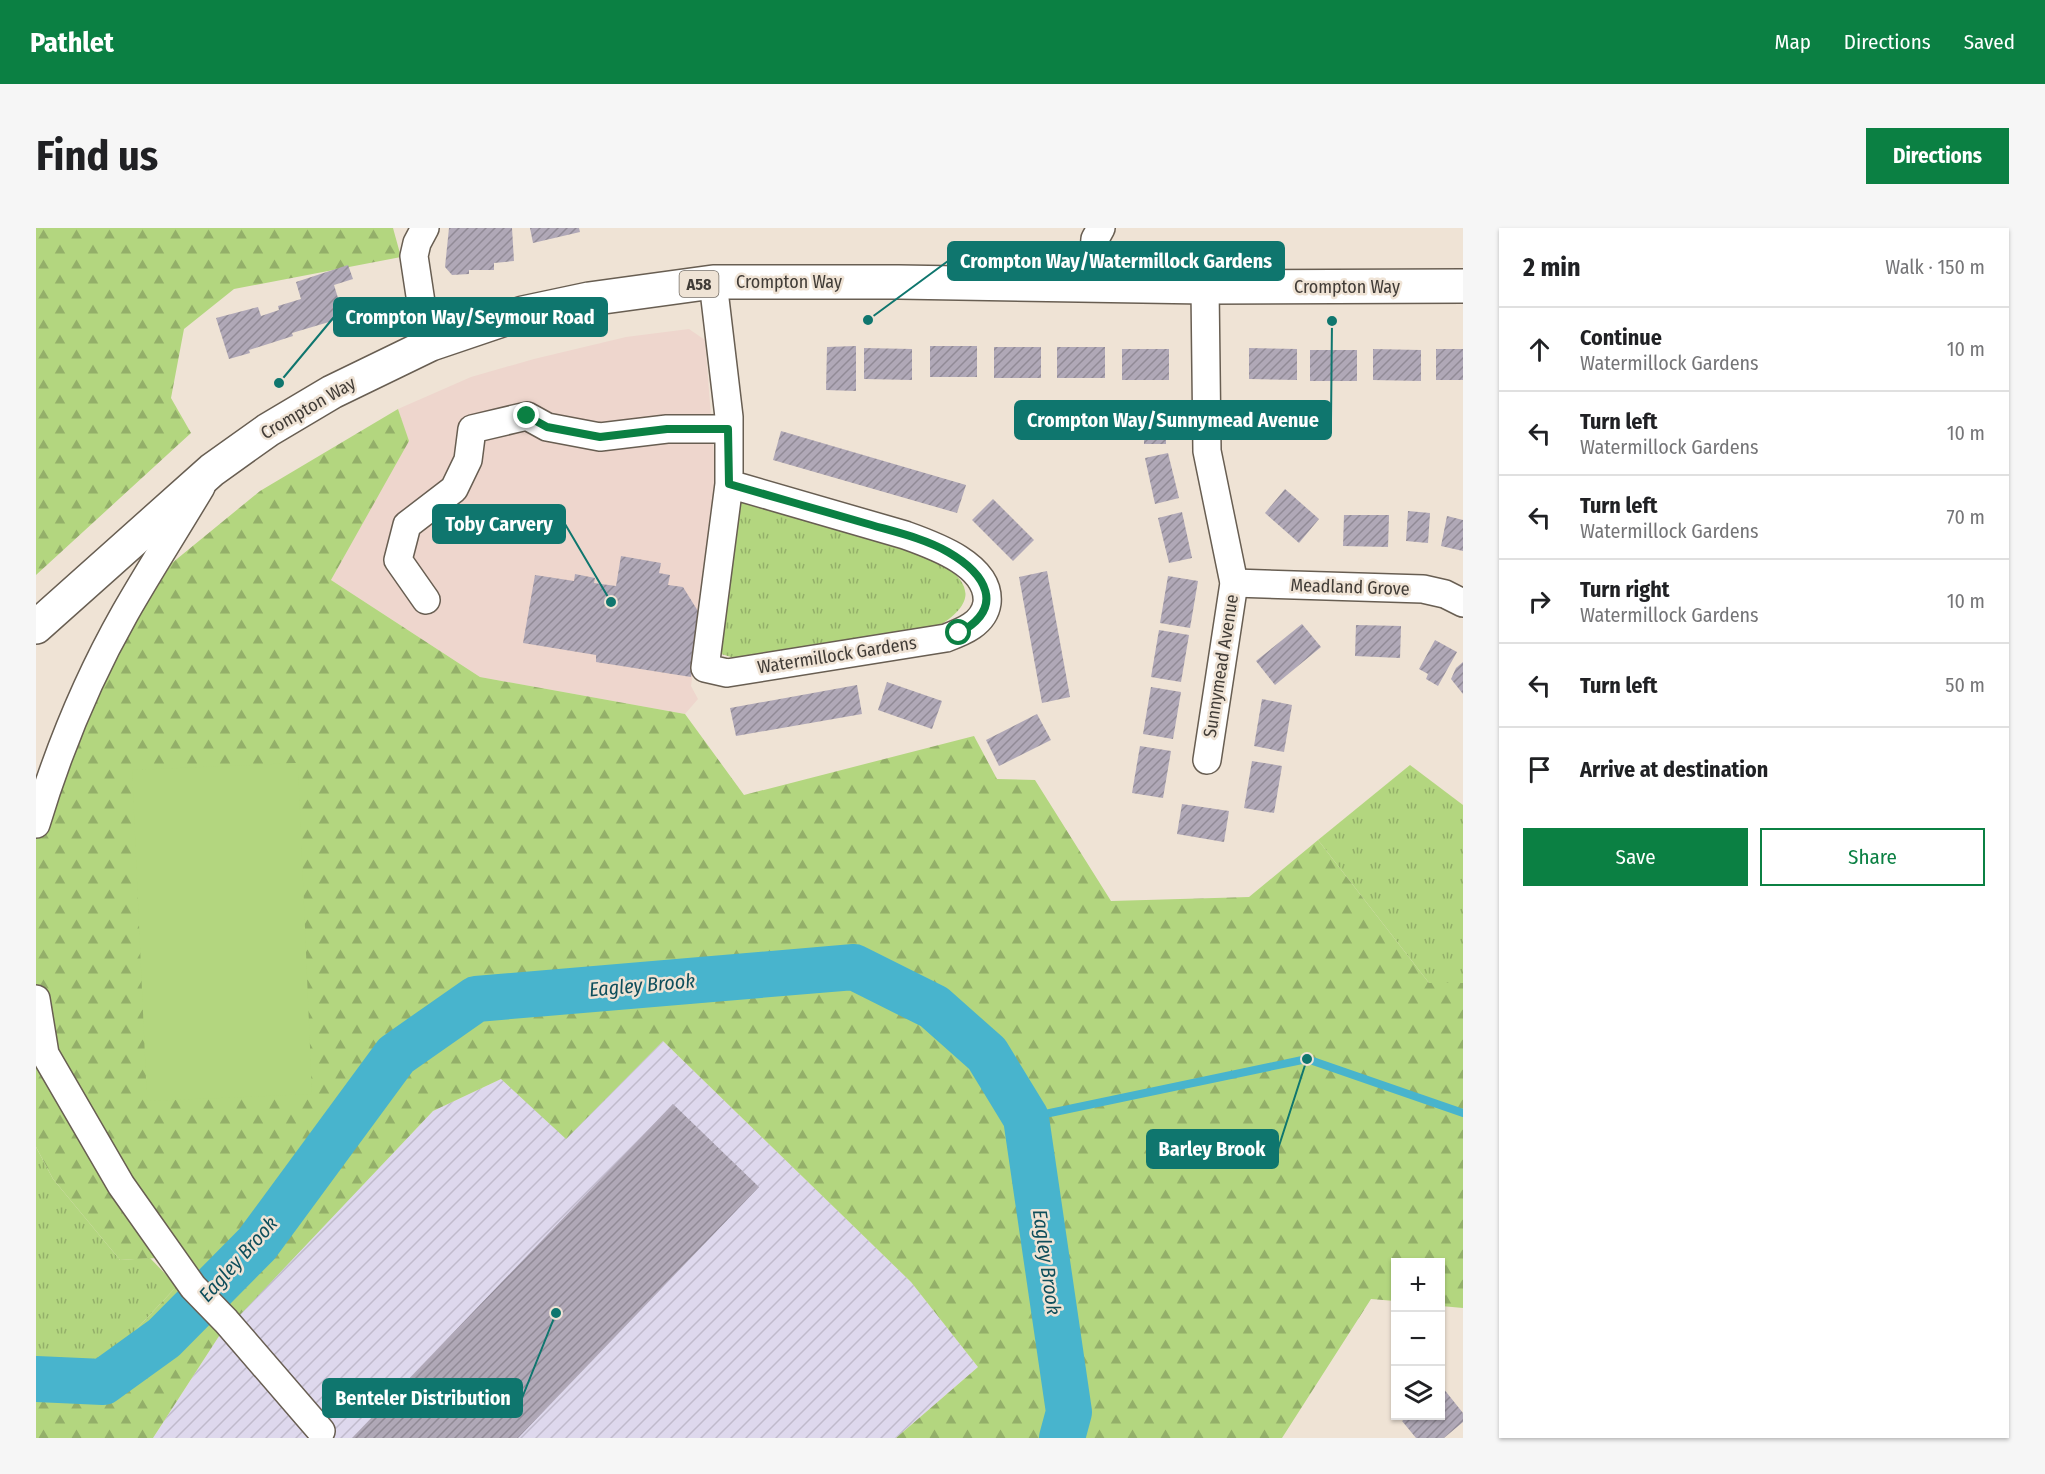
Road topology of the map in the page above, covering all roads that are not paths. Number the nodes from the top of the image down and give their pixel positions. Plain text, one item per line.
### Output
1 (424, 228) edge
2 (1101, 228) edge
3 (713, 282) junction
4 (1091, 284) junction
5 (1205, 286) junction
6 (1463, 286) edge
7 (431, 344) junction
8 (728, 429) junction
9 (212, 470) junction
10 (729, 484) junction
11 (1234, 583) junction
12 (426, 600) dead end
13 (1463, 603) edge
14 (36, 627) edge
15 (1207, 760) dead end
16 (43, 767) edge
17 (36, 824) edge
18 (36, 999) edge
19 (321, 1431) dead end

1 - 7 street
2 - 4 street
3 - 4 highway, Crompton Way / A58
3 - 7 highway, Crompton Way / A58
3 - 8 street, Watermillock Gardens
4 - 5 highway, Crompton Way / A58
5 - 6 highway, Crompton Way / A58
5 - 11 street, Sunnymead Avenue
7 - 9 highway, Crompton Way / A58
8 - 10 street, Watermillock Gardens
8 - 12 street
9 - 14 highway, Crompton Way / A58
9 - 16 street
10 - 10 street, Watermillock Gardens
11 - 13 street, Meadland Grove
11 - 15 street, Sunnymead Avenue
16 - 17 street
18 - 19 street

